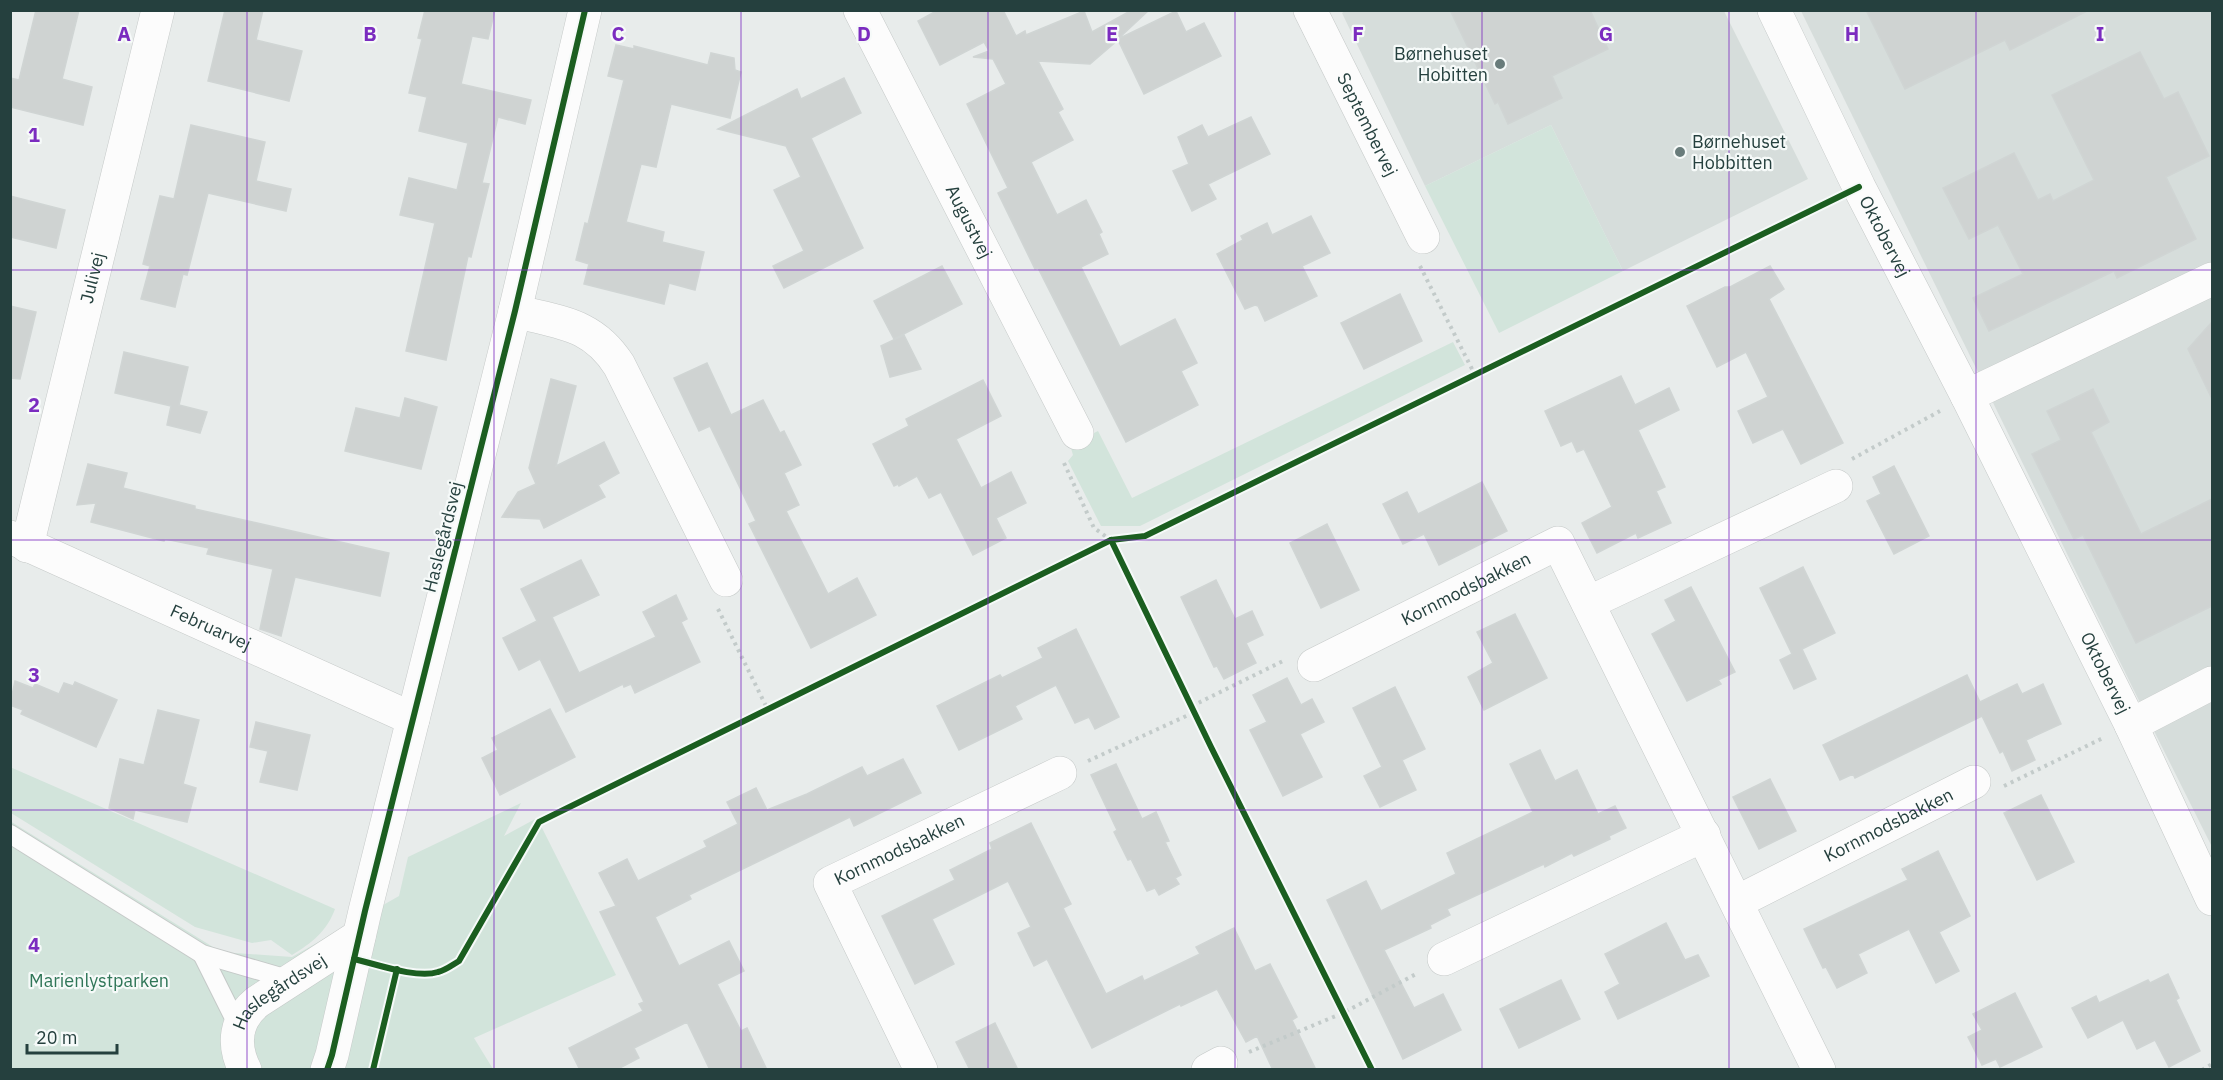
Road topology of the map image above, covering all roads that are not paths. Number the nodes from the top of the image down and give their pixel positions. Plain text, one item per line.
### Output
1 (158, 10) edge
2 (585, 10) edge
3 (860, 10) edge
4 (1310, 10) edge
5 (1774, 10) edge
6 (1423, 237) road end
7 (2212, 279) edge
8 (515, 311) junction
9 (1968, 396) junction
10 (1077, 433) road end
11 (1836, 486) road end
12 (19, 541) edge
13 (726, 580) road end
14 (1588, 603) junction
15 (1314, 665) road end
16 (2212, 683) edge
17 (413, 719) junction
18 (2131, 725) junction
19 (1060, 773) road end
20 (1989, 784) road end
21 (10, 834) edge
22 (1704, 835) junction
23 (2212, 899) edge
24 (1737, 902) junction
25 (359, 936) junction
26 (202, 954) junction
27 (1444, 959) road end
28 (291, 980) junction
29 (239, 1028) junction
30 (245, 1070) edge
31 (327, 1070) edge
32 (921, 1070) edge
33 (1820, 1070) edge

1 - 12 street, Julivej
2 - 8 street, Haslegårdsvej
3 - 10 street, Augustvej
4 - 6 street, Septembervej
5 - 9 street, Oktobervej
7 - 9 street
8 - 13 street
8 - 17 street, Haslegårdsvej
9 - 18 street, Oktobervej
11 - 14 street
12 - 17 street, Februarvej
14 - 15 street, Kornmodsbakken
14 - 22 street, Kornmodsbakken
16 - 18 street, Oktobervej
17 - 25 street, Haslegårdsvej
18 - 23 street, Oktobervej
19 - 32 street, Kornmodsbakken
20 - 24 street, Kornmodsbakken
21 - 26 lane
22 - 24 street, Kornmodsbakken
22 - 27 street
24 - 33 street, Kornmodsbakken
25 - 28 street, Haslegårdsvej
25 - 31 street, Haslegårdsvej
26 - 28 lane
26 - 29 lane
28 - 29 street, Haslegårdsvej
29 - 30 street, Haslegårdsvej

